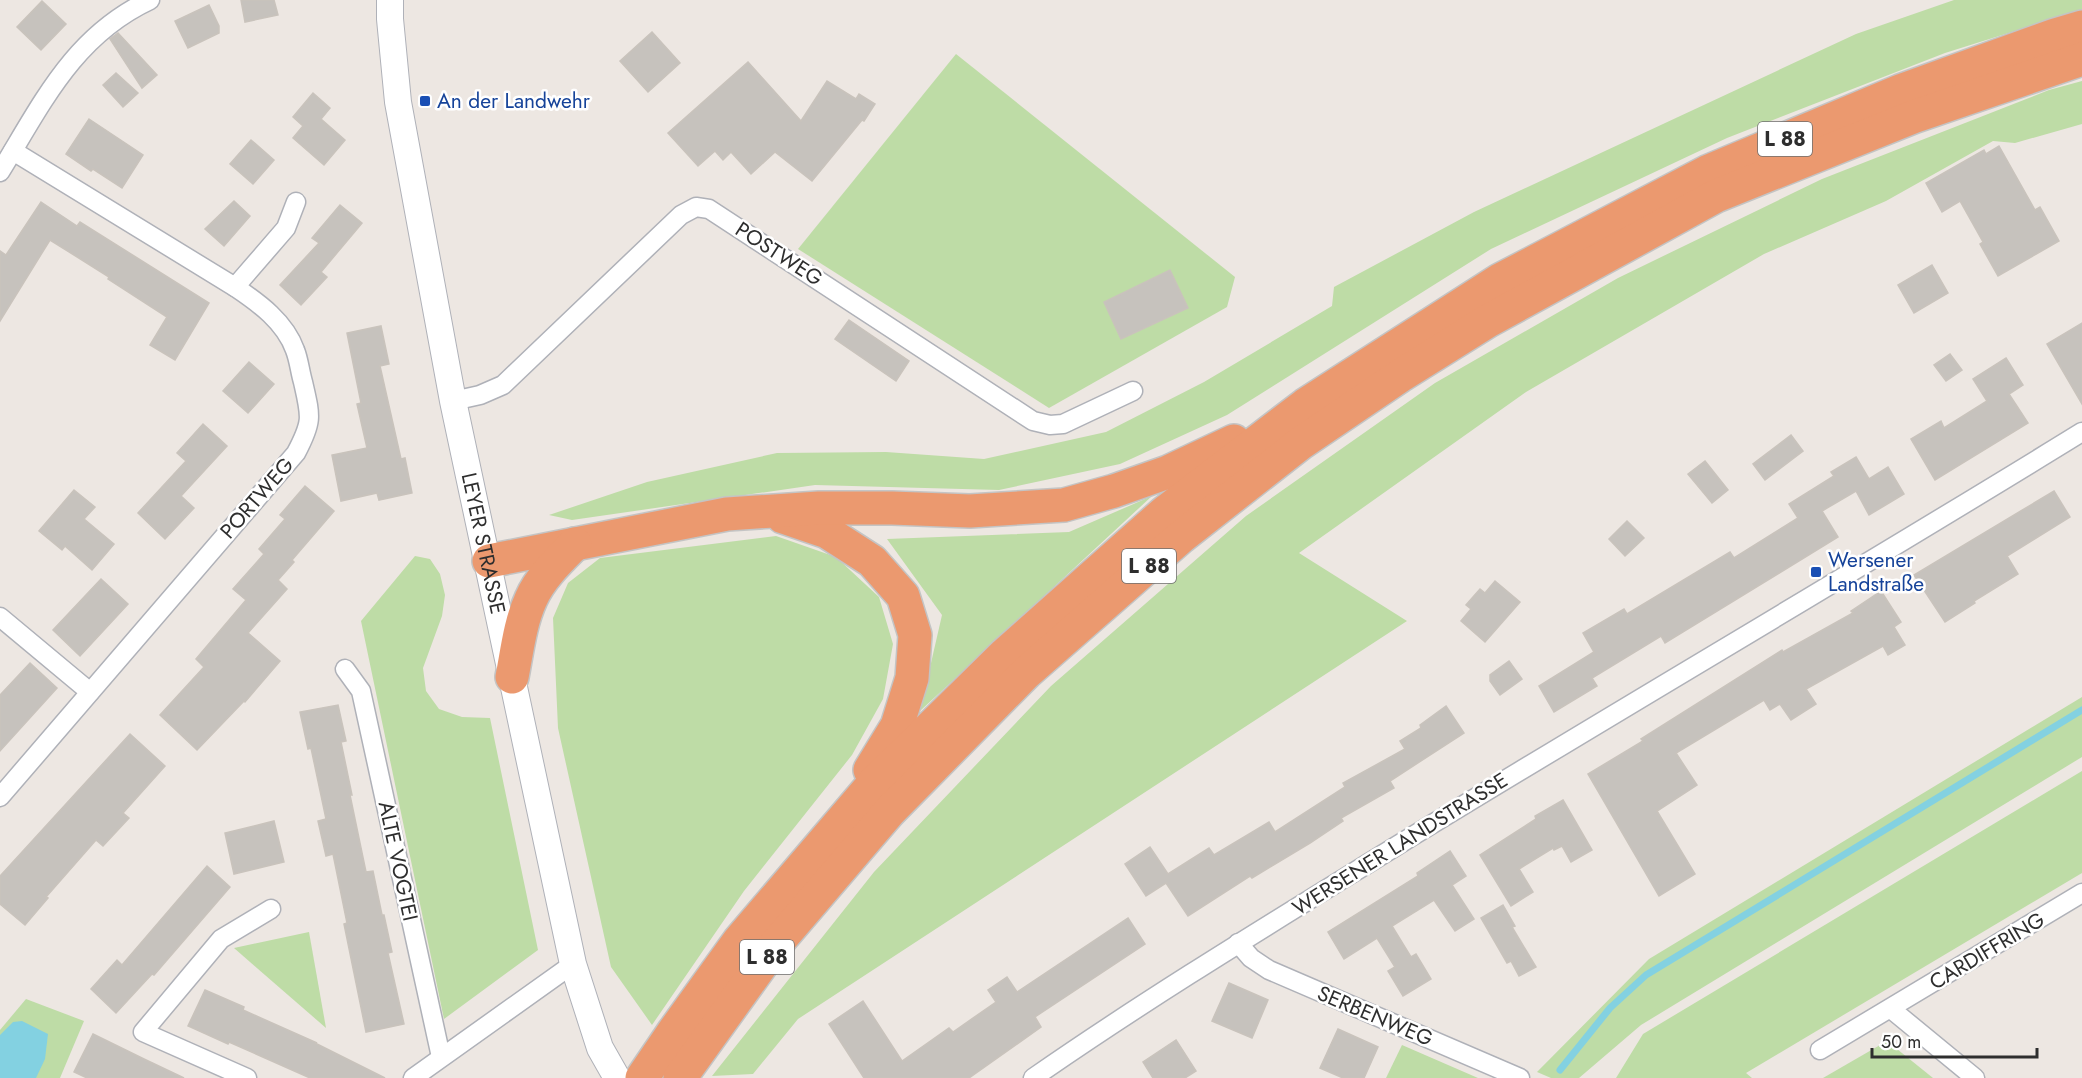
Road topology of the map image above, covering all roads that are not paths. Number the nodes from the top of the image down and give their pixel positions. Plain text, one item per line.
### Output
1 (150, 0) edge
2 (390, 0) edge
3 (2082, 27) edge
4 (2082, 59) edge
5 (14, 151) junction
6 (0, 172) edge
7 (296, 202) dead end
8 (236, 287) junction
9 (1133, 391) dead end
10 (453, 400) junction
11 (1305, 405) junction
12 (2082, 432) edge
13 (769, 512) junction
14 (575, 544) junction
15 (489, 561) junction
16 (0, 618) edge
17 (345, 669) dead end
18 (512, 676) junction
19 (90, 692) junction
20 (0, 797) edge
21 (829, 834) junction
22 (2082, 893) edge
23 (271, 909) dead end
24 (1238, 944) junction
25 (573, 964) junction
26 (1891, 1009) junction
27 (1820, 1050) dead end
28 (441, 1057) junction
29 (685, 1070) edge
30 (247, 1078) edge
31 (413, 1078) edge
32 (617, 1078) edge
33 (642, 1078) edge
34 (1033, 1078) edge
35 (1520, 1078) edge
36 (1975, 1078) edge

1 - 5 street
2 - 10 street, LEYER STRASSE
3 - 11 highway, L 88
4 - 29 highway, L 88
5 - 6 street
5 - 8 street, PORTWEG
7 - 8 street
8 - 19 street, PORTWEG
9 - 10 street, POSTWEG
10 - 15 street, LEYER STRASSE
11 - 13 highway
11 - 21 highway, L 88
12 - 24 street, WERSENER LANDSTRASSE
13 - 14 highway
13 - 21 highway
14 - 15 highway
14 - 18 highway
15 - 18 street, LEYER STRASSE
16 - 19 street
17 - 28 street, ALTE VOGTEI
18 - 25 street, LEYER STRASSE
19 - 20 street, PORTWEG
21 - 33 highway, L 88
22 - 26 street, CARDIFFRING
23 - 30 street
24 - 34 street, WERSENER LANDSTRASSE
24 - 35 street, SERBENWEG
25 - 28 street
25 - 32 street, LEYER STRASSE
26 - 27 street, CARDIFFRING
26 - 36 street
28 - 31 street

